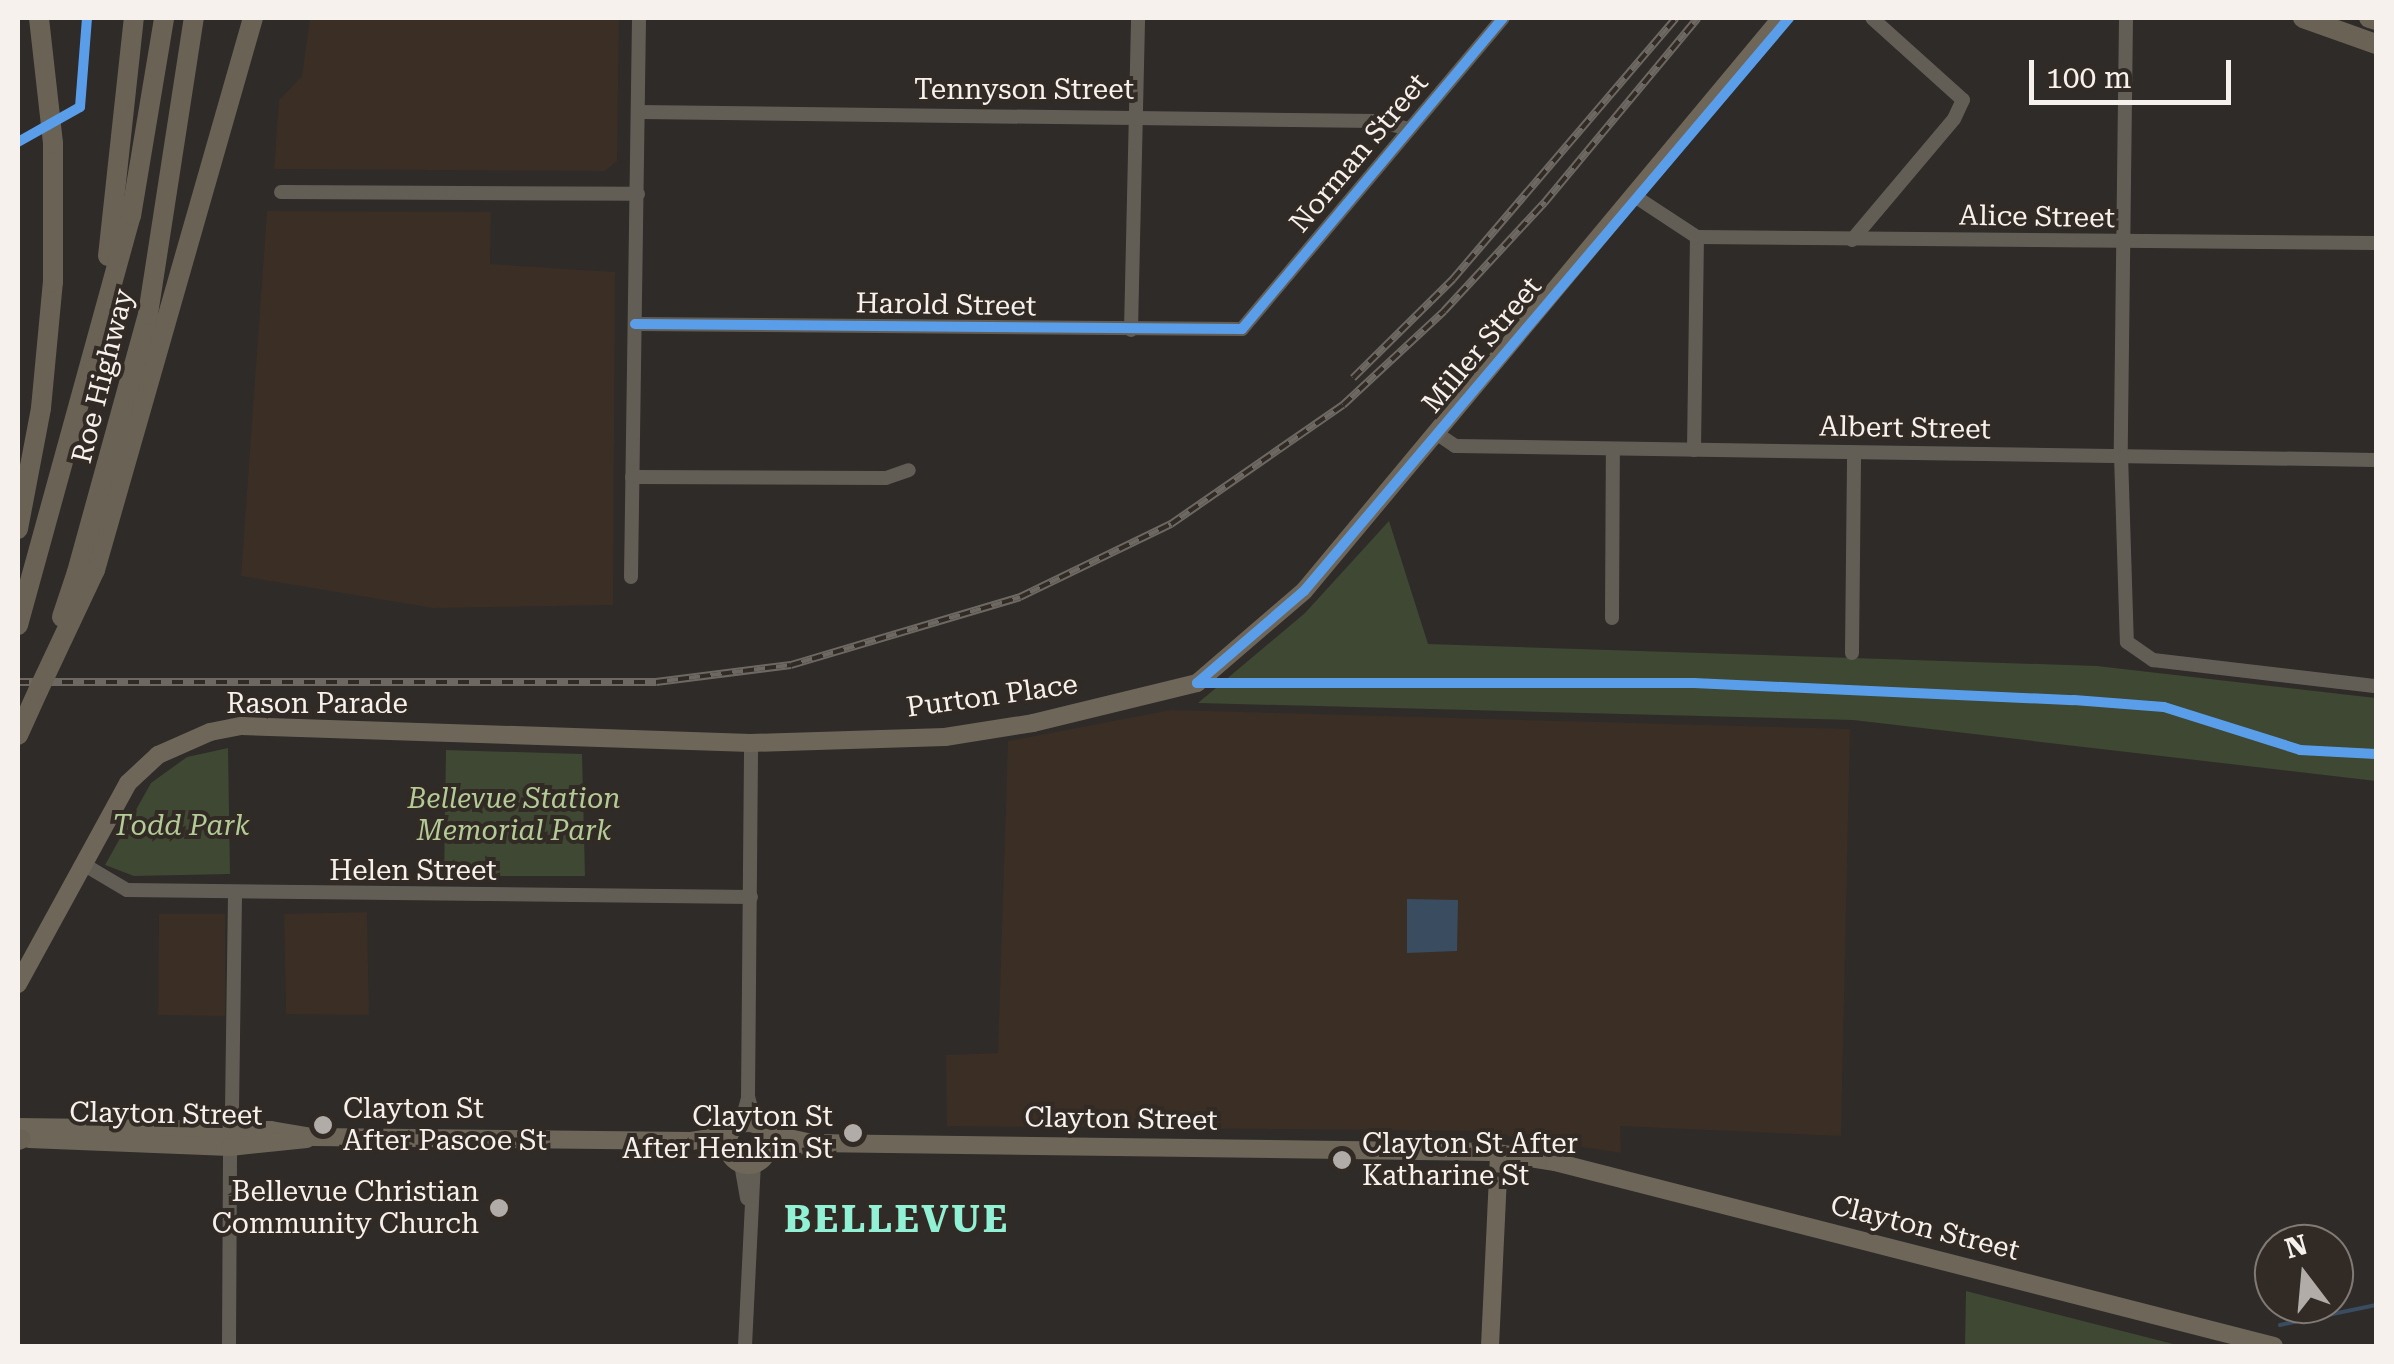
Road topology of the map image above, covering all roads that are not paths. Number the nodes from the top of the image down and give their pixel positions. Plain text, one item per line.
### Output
1 (39, 18) edge
2 (134, 18) edge
3 (164, 18) edge
4 (194, 18) edge
5 (252, 18) edge
6 (639, 18) edge
7 (1138, 18) edge
8 (1502, 18) edge
9 (1781, 18) edge
10 (1872, 18) edge
11 (2126, 18) edge
12 (2304, 18) edge
13 (2376, 44) edge
14 (638, 112) junction
15 (1136, 116) junction
16 (1408, 130) junction
17 (281, 192) dead end
18 (638, 194) junction
19 (1636, 197) junction
20 (1697, 237) junction
21 (1852, 240) junction
22 (2376, 243) edge
23 (2124, 244) junction
24 (102, 313) junction
25 (1253, 320) joint
26 (636, 324) junction
27 (1132, 330) junction
28 (1436, 433) junction
29 (1613, 449) junction
30 (1694, 450) junction
31 (1854, 453) junction
32 (2120, 455) junction
33 (2376, 460) edge
34 (909, 470) dead end
35 (632, 477) junction
36 (18, 528) edge
37 (86, 571) junction
38 (631, 577) dead end
39 (1612, 618) dead end
40 (18, 626) edge
41 (1852, 653) dead end
42 (2376, 686) edge
43 (1178, 690) joint
44 (18, 735) edge
45 (751, 742) junction
46 (84, 864) junction
47 (234, 896) junction
48 (750, 897) junction
49 (18, 984) edge
50 (227, 1133) junction
51 (18, 1136) edge
52 (748, 1144) junction
53 (1495, 1158) junction
54 (226, 1346) edge
55 (745, 1346) edge
56 (1490, 1346) edge
57 (2274, 1346) edge

1 - 36 highway
2 - 24 highway
3 - 24 highway, Roe Highway
4 - 37 highway, Roe Highway
5 - 37 highway
6 - 14 street
7 - 15 street
8 - 16 street, Norman Street
9 - 19 main road, Miller Street
10 - 21 street
11 - 23 street
12 - 13 highway
14 - 15 street, Tennyson Street
14 - 18 street
15 - 16 street, Tennyson Street
15 - 27 street
16 - 25 street, Norman Street
17 - 18 street
18 - 26 street
19 - 20 street
19 - 28 main road, Miller Street
20 - 21 street, Alice Street
20 - 30 street
21 - 23 street, Alice Street
22 - 23 street, Alice Street
23 - 32 street
24 - 40 highway, Roe Highway
25 - 27 street, Harold Street
26 - 27 street, Harold Street
26 - 35 street
28 - 29 street, Albert Street
28 - 43 main road, Miller Street
29 - 30 street, Albert Street
29 - 39 street
30 - 31 street, Albert Street
31 - 32 street, Albert Street
31 - 41 street
32 - 33 street, Albert Street
32 - 42 street
34 - 35 street
35 - 38 street
37 - 44 highway, Roe Highway, bridge
43 - 45 main road, Purton Place
45 - 46 main road, Rason Parade
45 - 48 street
46 - 47 street, Helen Street
46 - 49 main road, Rason Parade
47 - 48 street, Helen Street
47 - 50 street
48 - 52 street
50 - 51 main road, Clayton Street
50 - 52 main road, Clayton Street
50 - 54 street
52 - 53 main road, Clayton Street
52 - 55 street
53 - 56 main road
53 - 57 main road, Clayton Street

